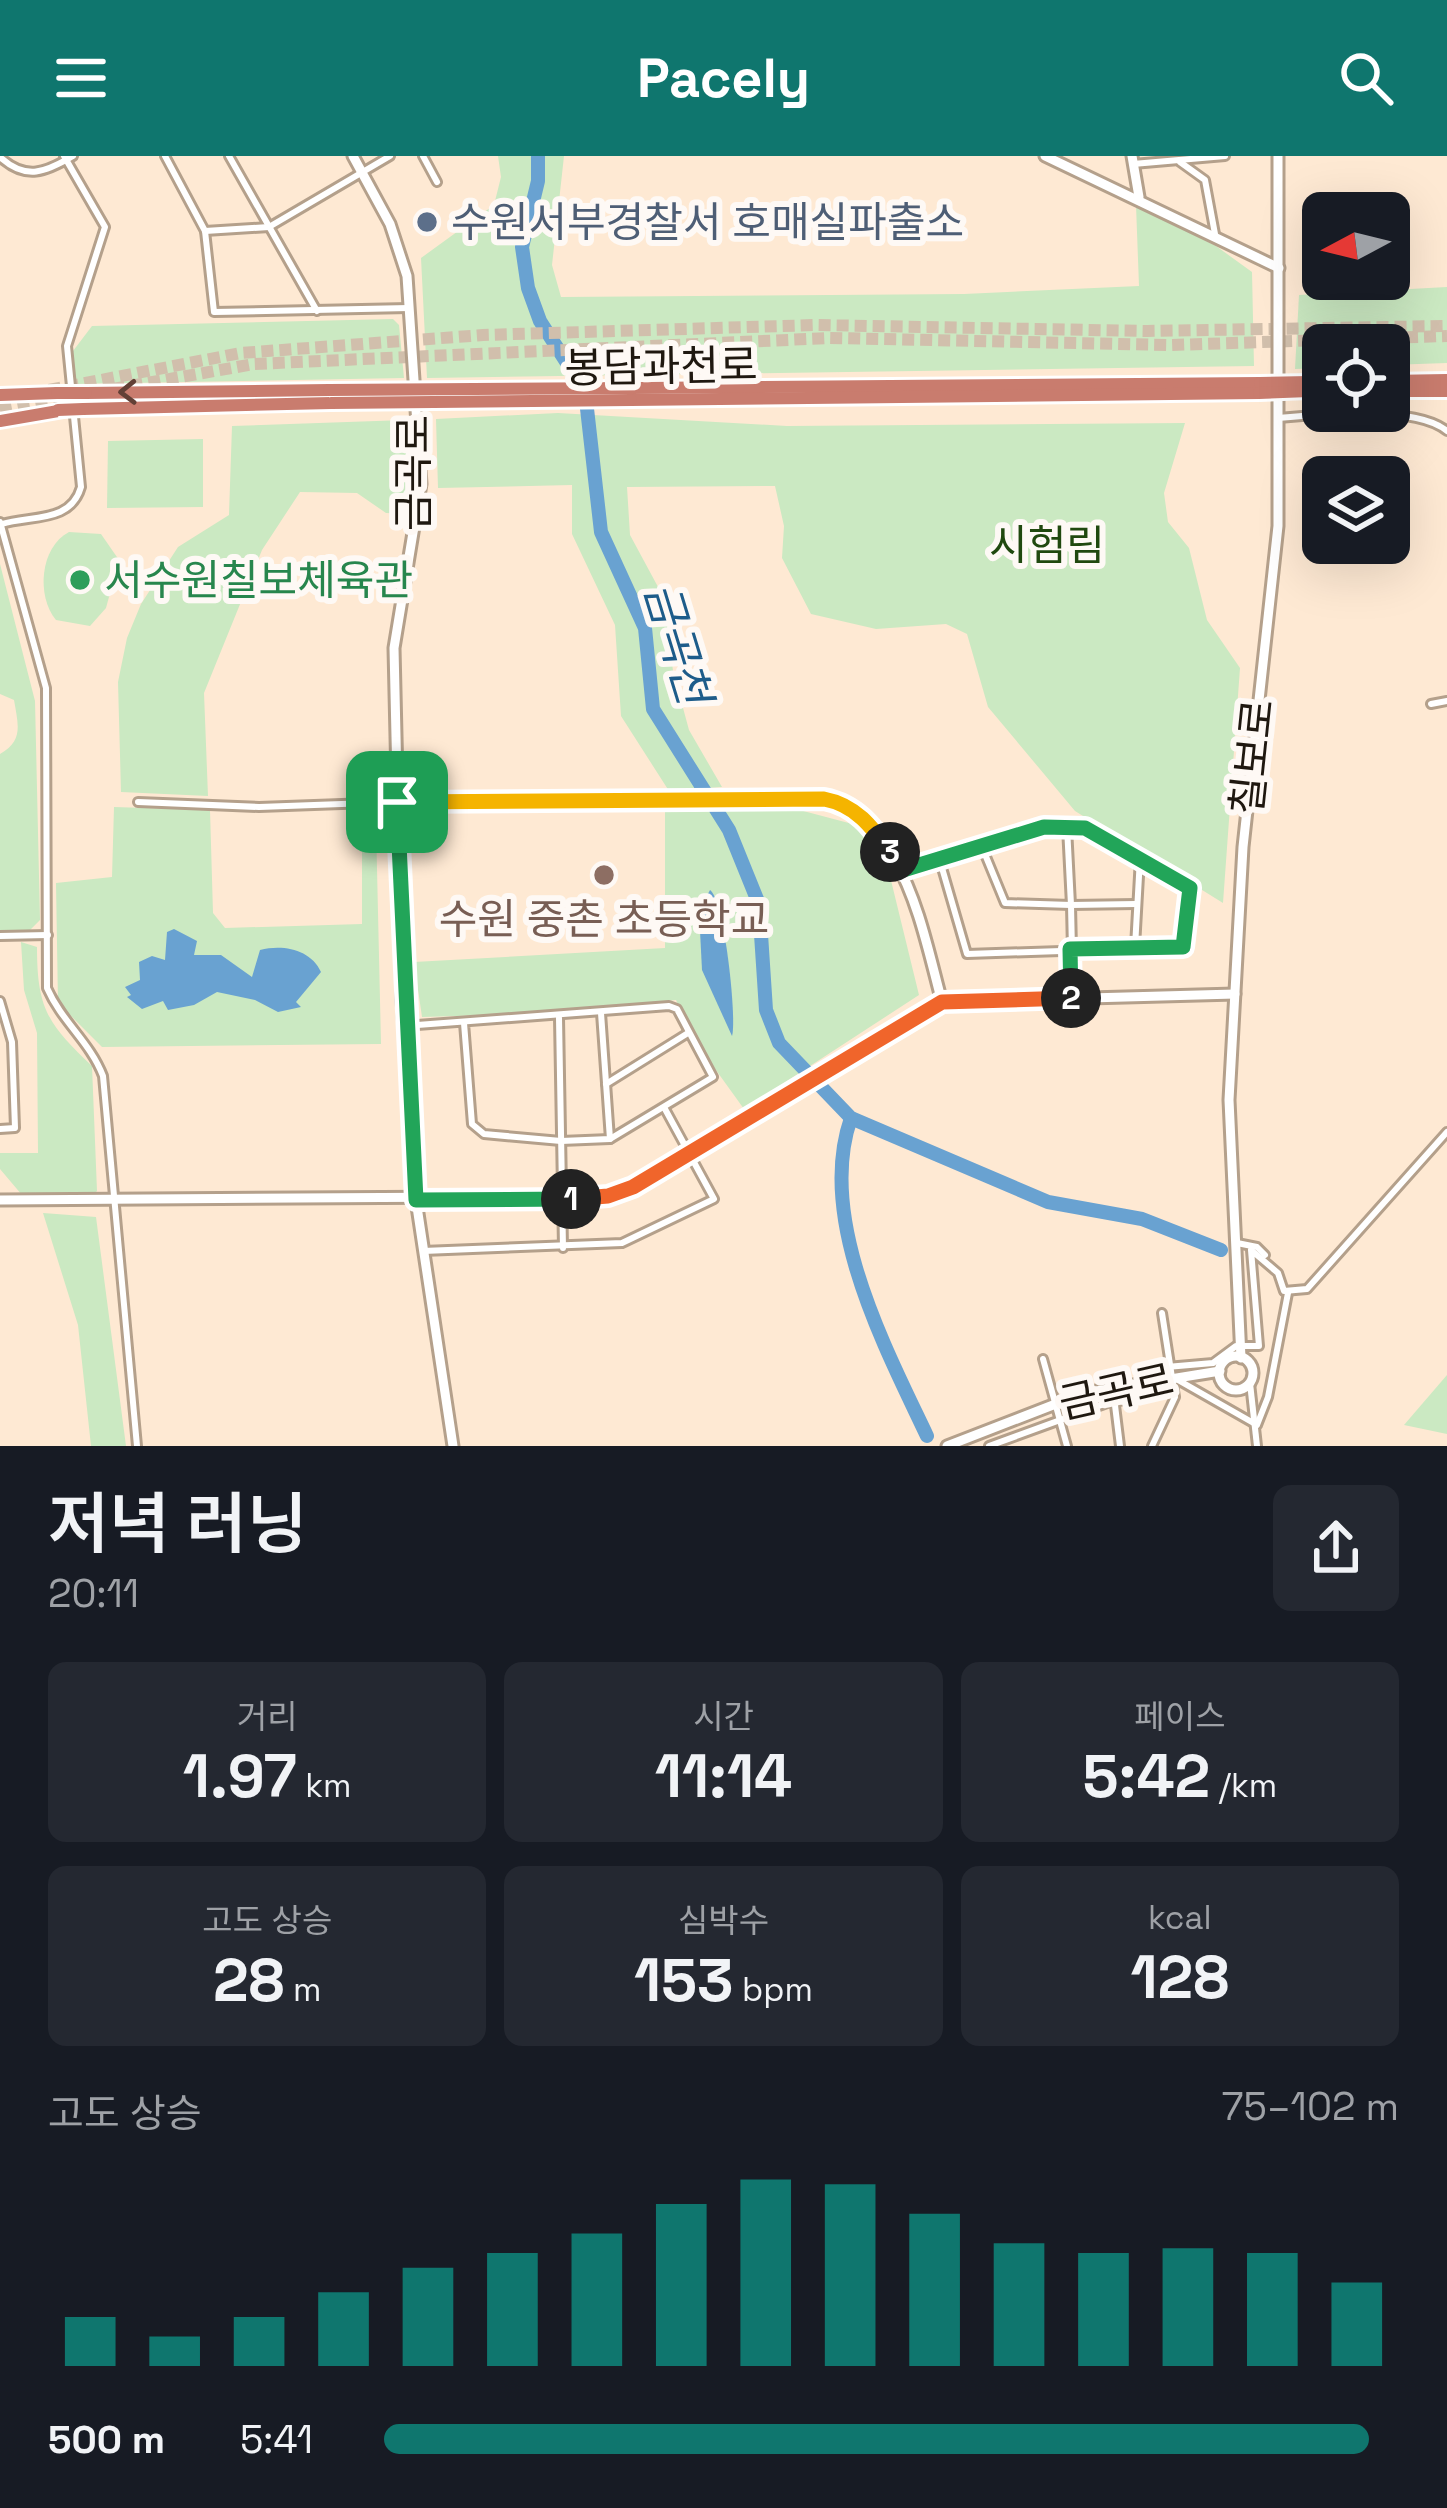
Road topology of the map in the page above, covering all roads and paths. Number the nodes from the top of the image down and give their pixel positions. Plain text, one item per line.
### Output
1 (165, 156) edge
2 (229, 156) edge
3 (353, 156) edge
4 (390, 156) edge
5 (423, 156) edge
6 (1045, 156) edge
7 (1220, 156) edge
8 (1278, 156) edge
9 (0, 157) edge
10 (68, 157) edge
11 (1132, 160) edge
12 (1178, 160) junction
13 (362, 171) junction
14 (437, 182) dead end
15 (1139, 197) junction
16 (268, 226) junction
17 (206, 231) junction
18 (1214, 234) junction
19 (1279, 268) junction
20 (409, 308) junction
21 (316, 311) junction
22 (1410, 383) edge
23 (1302, 386) edge
24 (1443, 386) edge
25 (1410, 389) edge
26 (0, 395) edge
27 (330, 397) junction
28 (61, 410) junction
29 (0, 411) edge
30 (1278, 418) junction
31 (0, 421) edge
32 (1447, 431) edge
33 (1, 523) edge
34 (1447, 700) edge
35 (1431, 704) dead end
36 (138, 802) dead end
37 (397, 802) junction
38 (1067, 827) junction
39 (982, 847) junction
40 (1140, 858) junction
41 (940, 861) junction
42 (903, 870) junction
43 (1136, 904) junction
44 (1071, 905) junction
45 (48, 935) junction
46 (0, 936) edge
47 (1135, 947) junction
48 (1070, 949) junction
49 (1235, 994) junction
50 (1073, 998) junction
51 (0, 1001) edge
52 (942, 1002) junction
53 (601, 1013) junction
54 (559, 1018) junction
55 (464, 1023) junction
56 (404, 1026) junction
57 (688, 1033) junction
58 (0, 1042) edge
59 (12, 1042) junction
60 (606, 1084) junction
61 (664, 1109) junction
62 (0, 1129) edge
63 (1447, 1130) edge
64 (610, 1138) junction
65 (561, 1141) junction
66 (689, 1152) junction
67 (416, 1200) junction
68 (563, 1200) junction
69 (0, 1201) edge
70 (111, 1204) junction
71 (1237, 1244) junction
72 (562, 1248) junction
73 (423, 1251) junction
74 (1288, 1291) junction
75 (1162, 1313) dead end
76 (1242, 1352) junction
77 (1043, 1359) dead end
78 (1170, 1371) junction
79 (1220, 1372) junction
80 (1156, 1378) junction
81 (1250, 1383) junction
82 (1112, 1386) junction
83 (1057, 1402) junction
84 (1114, 1402) junction
85 (1061, 1420) junction
86 (996, 1425) junction
87 (1258, 1425) junction
88 (999, 1444) edge
89 (137, 1446) edge
90 (453, 1446) edge
91 (947, 1446) edge
92 (989, 1446) edge
93 (1067, 1446) edge
94 (1120, 1446) edge
95 (1152, 1446) edge
96 (1257, 1446) edge

1 - 17 street
2 - 16 street
3 - 13 main road, 금곡로
4 - 13 street
5 - 14 street
6 - 15 main road
7 - 12 street
8 - 19 main road, 칠보로
9 - 10 street
10 - 33 street
11 - 12 street
11 - 15 main road
12 - 18 street
13 - 16 street
13 - 20 main road, 금곡로
15 - 18 main road
16 - 17 street
16 - 21 street
17 - 21 street
18 - 19 main road
19 - 30 main road, 칠보로
20 - 21 street
20 - 37 main road, 금곡로
22 - 24 highway
23 - 27 highway, 봉담과천로, bridge
24 - 25 highway
27 -> 26 highway, 봉담과천로, bridge
27 - 28 highway, 봉담과천로, bridge
28 - 29 highway, 봉담과천로
28 - 31 highway
30 - 32 street
30 - 49 main road, 칠보로
33 - 45 street
34 - 35 street
36 - 37 street
37 - 42 main road
37 - 56 main road, 금곡로
38 - 39 street
38 - 40 street
38 - 44 street
39 - 41 street
39 - 44 street
40 - 43 street
40 - 47 street
41 - 42 street
41 - 48 street
42 - 52 main road
43 - 44 street
43 - 47 street
44 - 48 street
45 - 46 street
45 - 70 street
47 - 48 street
48 - 50 street
49 - 50 main road
49 - 71 main road, 칠보로
50 - 52 main road
51 - 59 street
52 - 66 main road
53 - 54 street
53 - 57 street
53 - 60 street
54 - 55 street
54 - 65 street
55 - 56 street
55 - 65 street
56 - 67 main road, 금곡로
57 - 60 street
57 - 61 street
58 - 59 street
59 - 62 street
60 - 64 street
61 - 64 street
61 - 66 street
63 - 74 street
64 - 65 street
65 - 68 street
66 - 68 main road
66 - 72 street
67 - 68 main road
67 - 70 main road
67 - 73 main road, 금곡로
68 - 72 street
69 - 70 main road
70 - 89 street
71 - 74 street
71 - 76 main road, 칠보로
72 - 73 street
73 - 90 main road, 금곡로
74 - 76 street
74 - 87 street
75 - 78 street
76 - 78 street
76 - 79 main road
76 - 81 main road
77 - 83 street
78 - 79 main road, 금곡로
78 - 80 main road, 금곡로
78 - 87 street
78 - 95 street
79 - 81 main road
80 - 82 main road, 금곡로
80 - 84 street
81 - 87 street
82 - 83 main road, 금곡로
82 - 84 street
83 - 85 street
83 - 86 main road, 금곡로
84 - 85 street
84 - 94 street
85 - 88 street
85 - 93 street
86 - 88 street
86 - 91 main road, 금곡로
87 - 96 street
88 - 92 street

